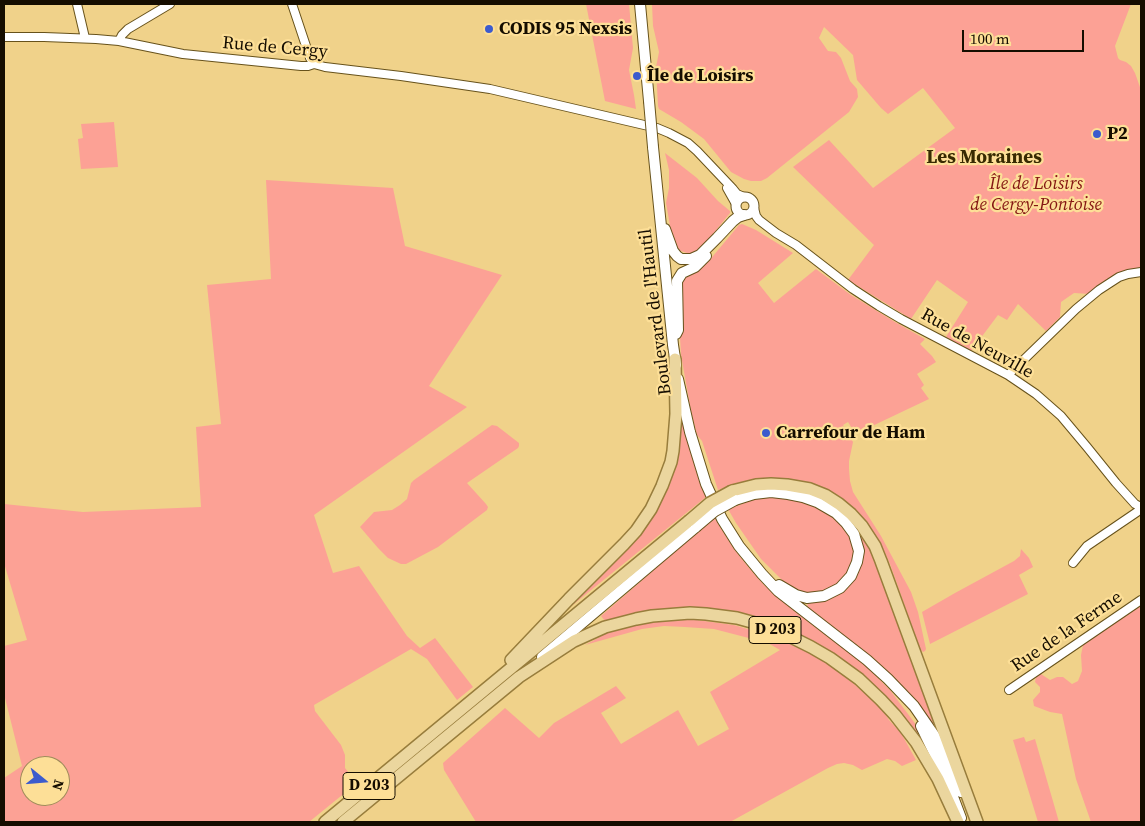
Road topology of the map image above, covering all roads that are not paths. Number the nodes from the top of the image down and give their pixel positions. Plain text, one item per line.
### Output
1 (77, 4) edge
2 (170, 4) edge
3 (292, 4) edge
4 (640, 4) edge
5 (4, 37) edge
6 (85, 38) junction
7 (119, 42) junction
8 (314, 64) junction
9 (711, 166) junction
10 (744, 197) junction
11 (754, 208) junction
12 (741, 211) junction
13 (661, 218) junction
14 (776, 233) junction
15 (718, 238) junction
16 (1141, 272) edge
17 (673, 345) junction
18 (675, 359) junction
19 (1008, 375) junction
20 (734, 496) junction
21 (1141, 508) edge
22 (692, 524) junction
23 (1073, 562) dead end
24 (754, 566) junction
25 (1141, 600) edge
26 (519, 677) junction
27 (894, 686) junction
28 (1009, 690) dead end
29 (479, 694) junction
30 (325, 822) edge
31 (343, 822) edge
32 (958, 822) edge
33 (962, 822) edge
34 (976, 822) edge

1 - 6 street
2 - 7 street
3 - 8 street
4 - 13 main road, Boulevard de l'Hautil, bridge
5 - 6 street, Rue de Cergy
6 - 7 street, Rue de Cergy
7 - 8 street, Rue de Cergy
8 - 9 street, Rue de Cergy
9 - 10 street
9 - 12 street
10 - 11 street
10 - 12 street
11 - 12 street
11 - 14 street, Rue de Neuville
12 - 14 street, Rue de Neuville
12 - 15 main road
13 - 15 main road
13 - 17 main road, Boulevard de l'Hautil
14 - 19 street, Rue de Neuville
15 - 17 main road
16 - 19 street
17 - 18 main road, Boulevard de l'Hautil
18 - 24 main road, Boulevard de l'Hautil
18 - 29 main road
19 - 21 street, Rue de Neuville
20 - 22 main road, D 203, bridge
20 - 24 main road, D 203
20 - 34 main road, D 203
21 - 23 street
22 - 26 main road
22 - 29 main road, D 203
24 - 27 main road, Boulevard de l'Hautil
25 - 28 street, Rue de la Ferme
26 - 31 main road, D 203
26 - 32 main road, D 203
27 - 33 main road, Boulevard de l'Hautil
27 - 34 main road, Boulevard de l'Hautil
29 - 30 main road, D 203

